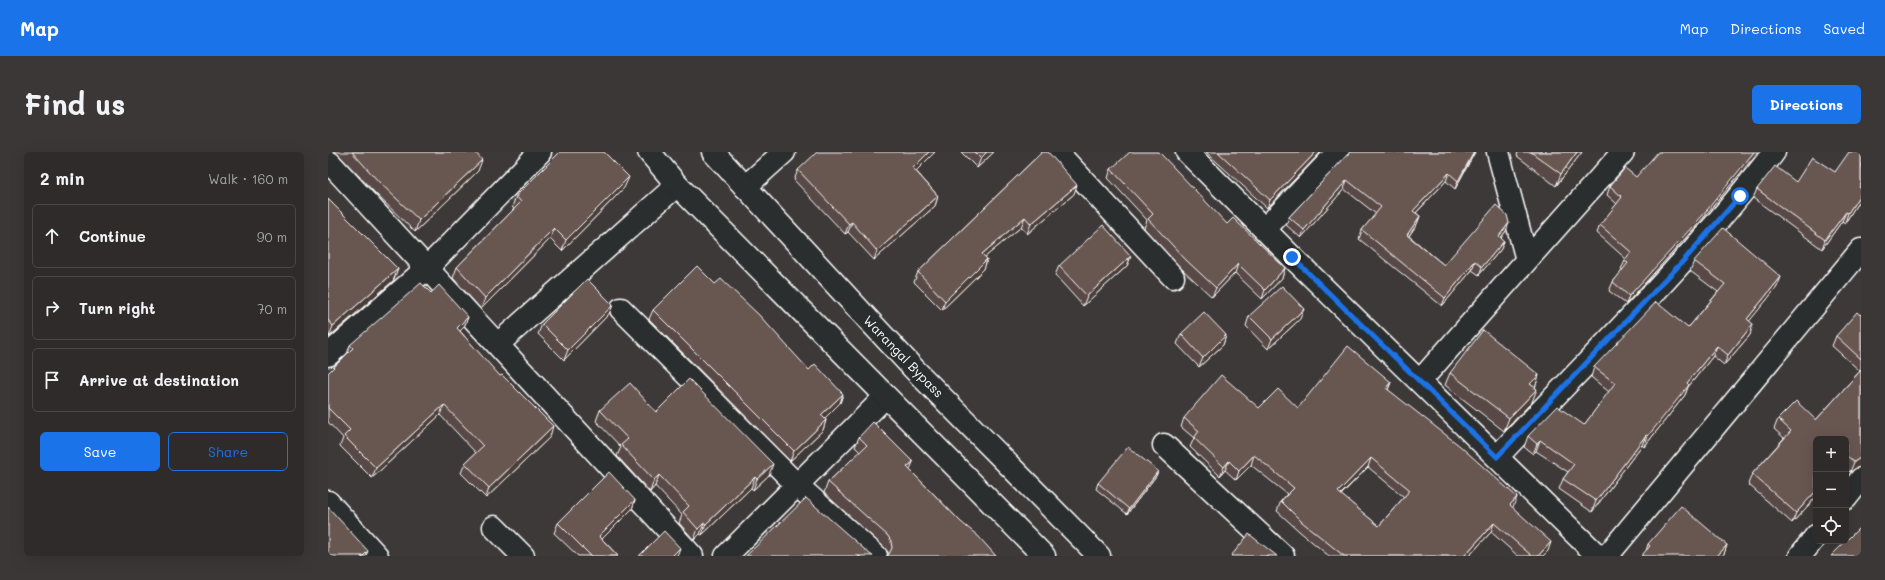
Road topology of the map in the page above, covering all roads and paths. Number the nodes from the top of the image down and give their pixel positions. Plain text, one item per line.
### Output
1 (540, 152) edge
2 (649, 152) edge
3 (713, 152) edge
4 (784, 152) edge
5 (1057, 152) edge
6 (1188, 152) edge
7 (1338, 152) edge
8 (1498, 152) edge
9 (1623, 152) edge
10 (1774, 152) edge
11 (330, 163) dead end
12 (677, 185) junction
13 (745, 187) junction
14 (1265, 229) junction
15 (1861, 250) edge
16 (1527, 260) junction
17 (427, 268) junction
18 (1173, 277) dead end
19 (621, 309) dead end
20 (498, 344) junction
21 (328, 355) edge
22 (1420, 381) junction
23 (885, 397) junction
24 (1164, 445) dead end
25 (1497, 457) junction
26 (1861, 479) edge
27 (797, 485) junction
28 (1849, 494) edge
29 (328, 502) edge
30 (494, 528) dead end
31 (1813, 540) edge
32 (377, 556) edge
33 (523, 556) edge
34 (692, 556) edge
35 (726, 556) edge
36 (876, 556) edge
37 (1044, 556) edge
38 (1099, 556) edge
39 (1283, 556) edge
40 (1598, 556) edge
41 (1607, 556) edge
42 (1800, 556) edge

1 - 17 street
2 - 12 street
3 - 13 street, Warangal Bypass
4 - 13 street
5 - 18 street
6 - 14 street
7 - 14 street
8 - 16 street
9 - 16 street
10 - 25 street
11 - 17 street
12 - 20 street
12 - 23 street
13 - 38 street, Warangal Bypass
14 - 22 street
15 - 41 street
16 - 22 street
17 - 20 street
17 - 21 street
19 - 27 street
20 - 34 street
22 - 25 street
23 - 27 street
23 - 37 street
24 - 39 street
25 - 40 street
26 - 28 street
27 - 35 street
27 - 36 street
29 - 32 street
30 - 33 street
31 - 42 street

